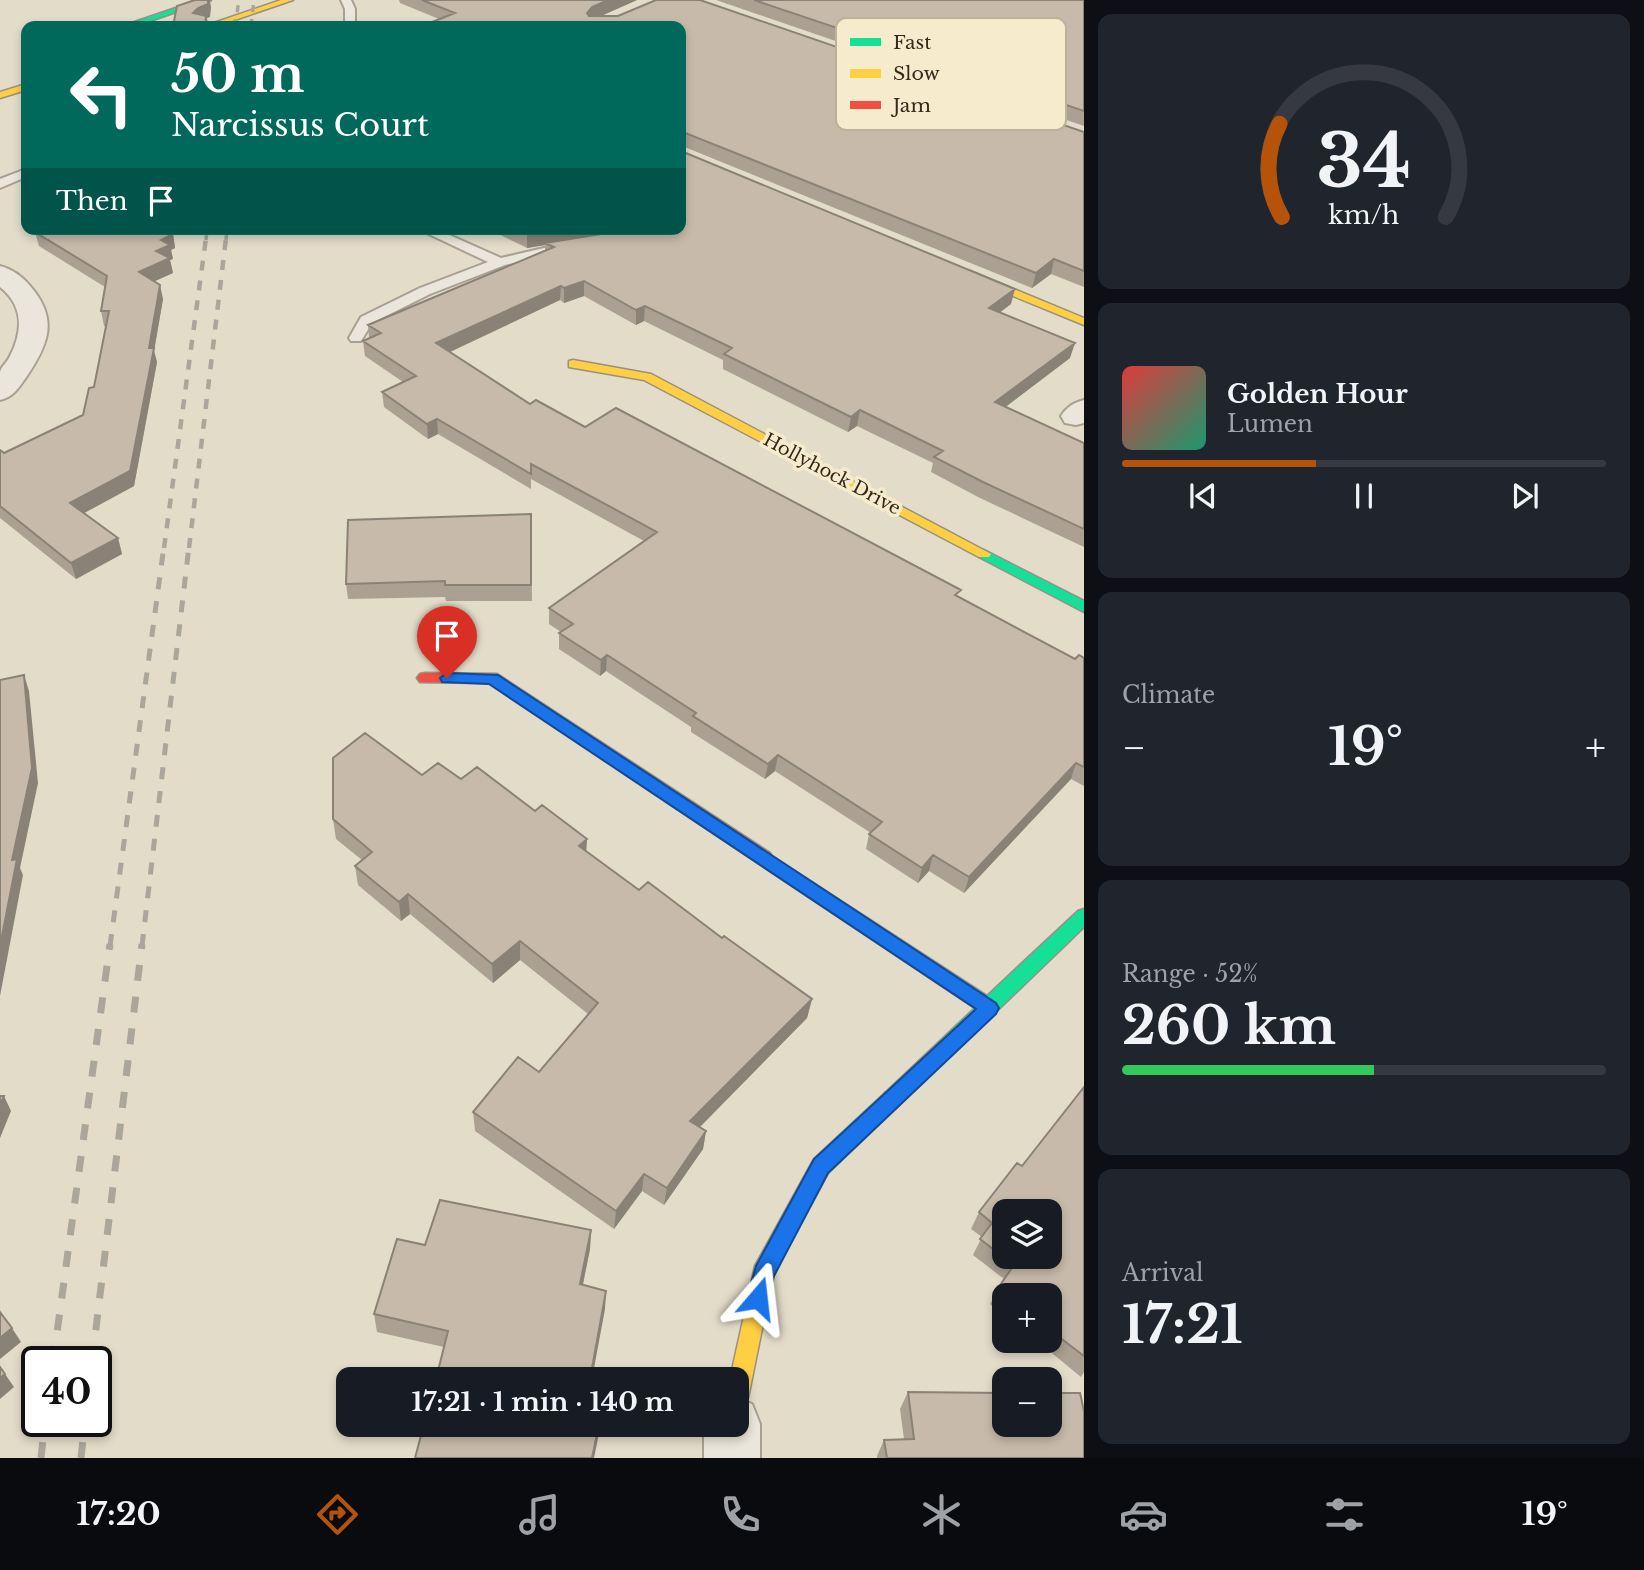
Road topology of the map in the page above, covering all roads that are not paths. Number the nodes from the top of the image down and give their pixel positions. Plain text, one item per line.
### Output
1 (206, 0) edge
2 (289, 0) edge
3 (346, 0) edge
4 (142, 21) edge
5 (224, 21) edge
6 (350, 21) edge
7 (21, 89) edge
8 (0, 95) edge
9 (21, 175) edge
10 (0, 184) edge
11 (438, 235) edge
12 (588, 244) edge
13 (500, 262) junction
14 (945, 265) edge
15 (0, 274) edge
16 (1084, 322) edge
17 (356, 338) dead end
18 (573, 364) dead end
19 (0, 391) edge
20 (1084, 607) edge
21 (425, 678) dead end
22 (1084, 916) edge
23 (990, 1008) junction
24 (743, 1367) edge
25 (732, 1437) edge
26 (732, 1458) edge

1 - 4 street
2 - 5 street
3 - 6 lane
7 - 8 street
9 - 10 lane
11 - 13 lane
12 - 13 lane
13 - 17 lane
14 - 16 street
15 - 19 street
18 - 20 street, Hollyhock Drive
21 - 23 street
22 - 23 street
23 - 24 street
25 - 26 street

